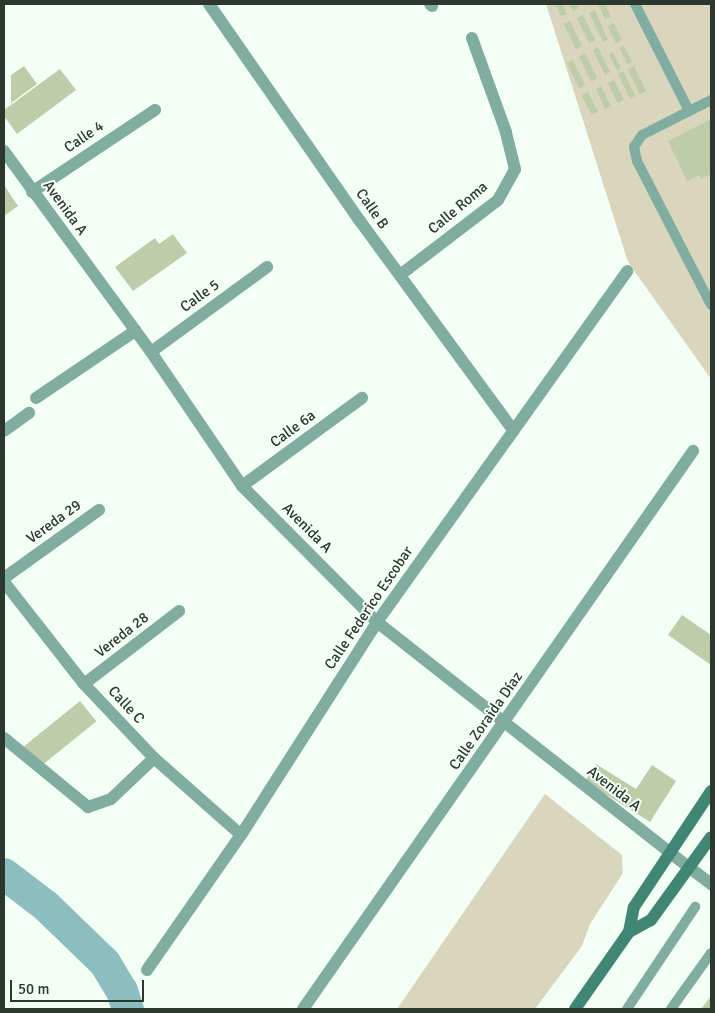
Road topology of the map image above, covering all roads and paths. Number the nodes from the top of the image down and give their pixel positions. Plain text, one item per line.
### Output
1 (209, 4) edge
2 (635, 4) edge
3 (472, 38) dead end
4 (711, 100) edge
5 (155, 110) dead end
6 (688, 112) junction
7 (4, 151) edge
8 (32, 192) junction
9 (267, 267) dead end
10 (627, 271) dead end
11 (400, 275) junction
12 (711, 305) edge
13 (135, 330) junction
14 (151, 352) junction
15 (36, 398) dead end
16 (362, 398) dead end
17 (29, 413) dead end
18 (514, 430) junction
19 (4, 431) edge
20 (693, 451) dead end
21 (242, 486) junction
22 (99, 510) dead end
23 (4, 580) edge
24 (179, 612) dead end
25 (377, 622) junction
26 (84, 684) junction
27 (504, 724) junction
28 (4, 738) edge
29 (154, 758) junction
30 (711, 791) edge
31 (241, 835) junction
32 (711, 837) edge
33 (668, 852) junction
34 (691, 868) junction
35 (711, 884) edge
36 (695, 907) dead end
37 (629, 932) junction
38 (711, 953) edge
39 (147, 970) dead end
40 (302, 1009) edge
41 (575, 1009) edge
42 (627, 1009) edge
43 (671, 1009) edge

1 - 11 street, Calle B
2 - 6 lane
3 - 11 street, Calle Roma
4 - 6 lane
5 - 8 street, Calle 4
6 - 12 lane
7 - 8 street, Avenida A
8 - 13 street, Avenida A
9 - 14 street, Calle 5
10 - 18 street, Calle Federico Escobar
11 - 18 street, Calle B
13 - 14 street, Avenida A
13 - 15 street
14 - 21 street, Avenida A
16 - 21 street, Calle 6a
17 - 19 street
18 - 25 street, Calle Federico Escobar
20 - 27 street, Calle Zoraida Díaz
21 - 25 street, Avenida A
22 - 23 street, Vereda 29
23 - 26 street, Calle C
24 - 26 street, Vereda 28
25 - 27 street, Avenida A
25 - 31 street, Calle Federico Escobar
26 - 29 street, Calle C
27 - 33 street, Avenida A
27 - 40 street, Calle Zoraida Díaz
28 - 29 street
29 - 31 street, Calle C
30 - 33 main road
31 - 39 street, Calle Federico Escobar
32 - 34 main road
33 - 34 street, Avenida A
33 - 37 main road
34 - 35 street, Avenida A
34 - 37 main road
36 - 42 lane
37 - 41 main road
38 - 43 lane

